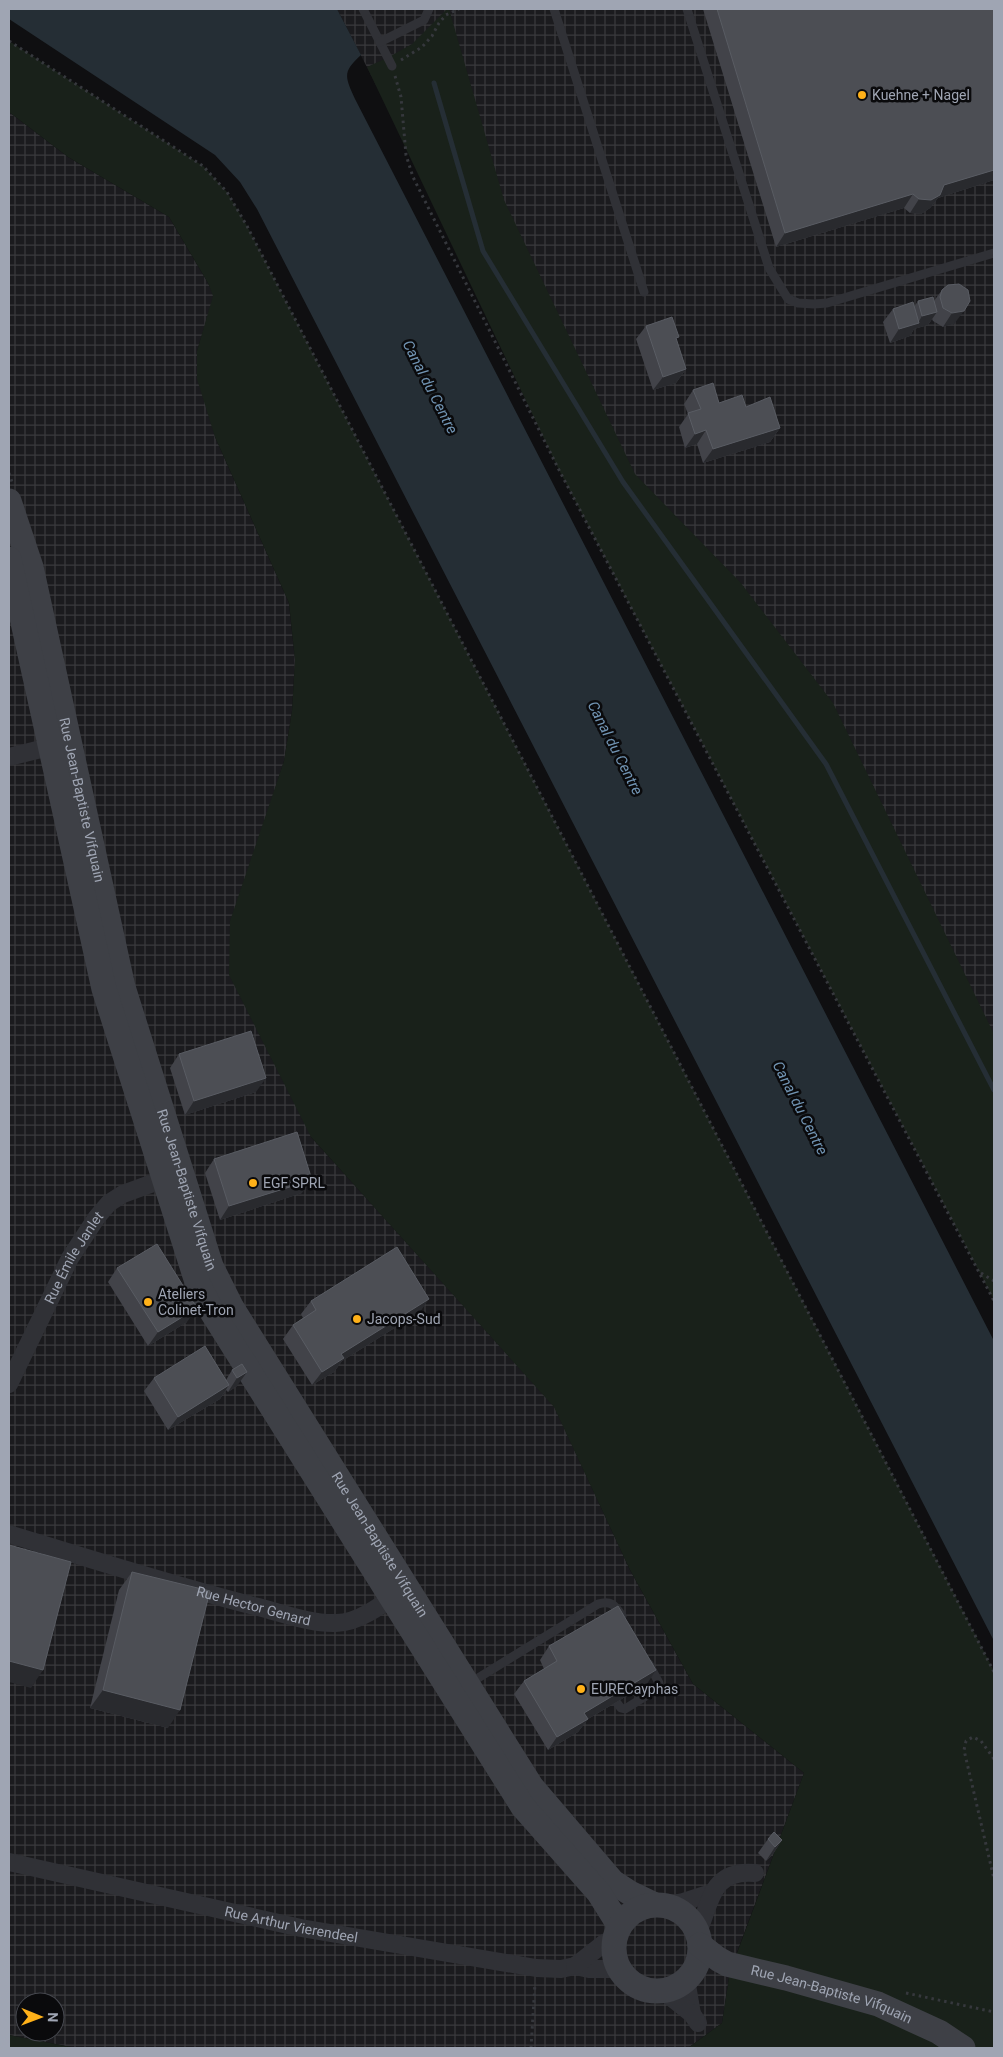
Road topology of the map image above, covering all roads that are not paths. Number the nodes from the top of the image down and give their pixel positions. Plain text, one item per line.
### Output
1 (364, 9) edge
2 (429, 9) edge
3 (554, 9) edge
4 (687, 9) edge
5 (380, 42) junction
6 (392, 66) road end
7 (994, 253) edge
8 (644, 292) dead end
9 (9, 501) edge
10 (9, 559) edge
11 (59, 745) junction
12 (9, 757) edge
13 (172, 1176) junction
14 (9, 1384) edge
15 (9, 1534) edge
16 (399, 1592) junction
17 (626, 1624) edge
18 (646, 1658) edge
19 (467, 1685) junction
20 (617, 1703) edge
21 (9, 1862) edge
22 (755, 1873) dead end
23 (711, 1893) junction
24 (659, 1904) junction
25 (617, 1932) junction
26 (699, 1938) junction
27 (575, 1966) junction
28 (619, 1970) junction
29 (686, 1980) junction
30 (663, 1991) junction
31 (963, 2048) edge

1 - 5 lane
2 - 5 lane
3 - 8 lane
4 - 7 lane
5 - 6 lane
9 - 11 street, Rue Jean-Baptiste Vifquain
10 - 11 street, Rue Jean-Baptiste Vifquain
11 - 12 street
11 - 13 street, Rue Jean-Baptiste Vifquain
13 - 14 street, Rue Émile Janlet
13 - 16 street, Rue Jean-Baptiste Vifquain
15 - 16 street, Rue Hector Genard
16 - 19 street, Rue Jean-Baptiste Vifquain
16 - 25 street, Rue Jean-Baptiste Vifquain
17 - 19 lane
18 - 20 lane
19 - 24 street, Rue Jean-Baptiste Vifquain
21 - 27 street, Rue Arthur Vierendeel
22 - 23 street
23 - 24 street
23 - 26 street
24 - 25 street
24 - 26 street, Rue Jean-Baptiste Vifquain
25 - 27 street
25 - 28 street, Rue Jean-Baptiste Vifquain
26 - 29 street
26 - 31 street, Rue Jean-Baptiste Vifquain
27 - 28 street, Rue Arthur Vierendeel
28 - 30 street
29 - 30 street
29 - 30 street

